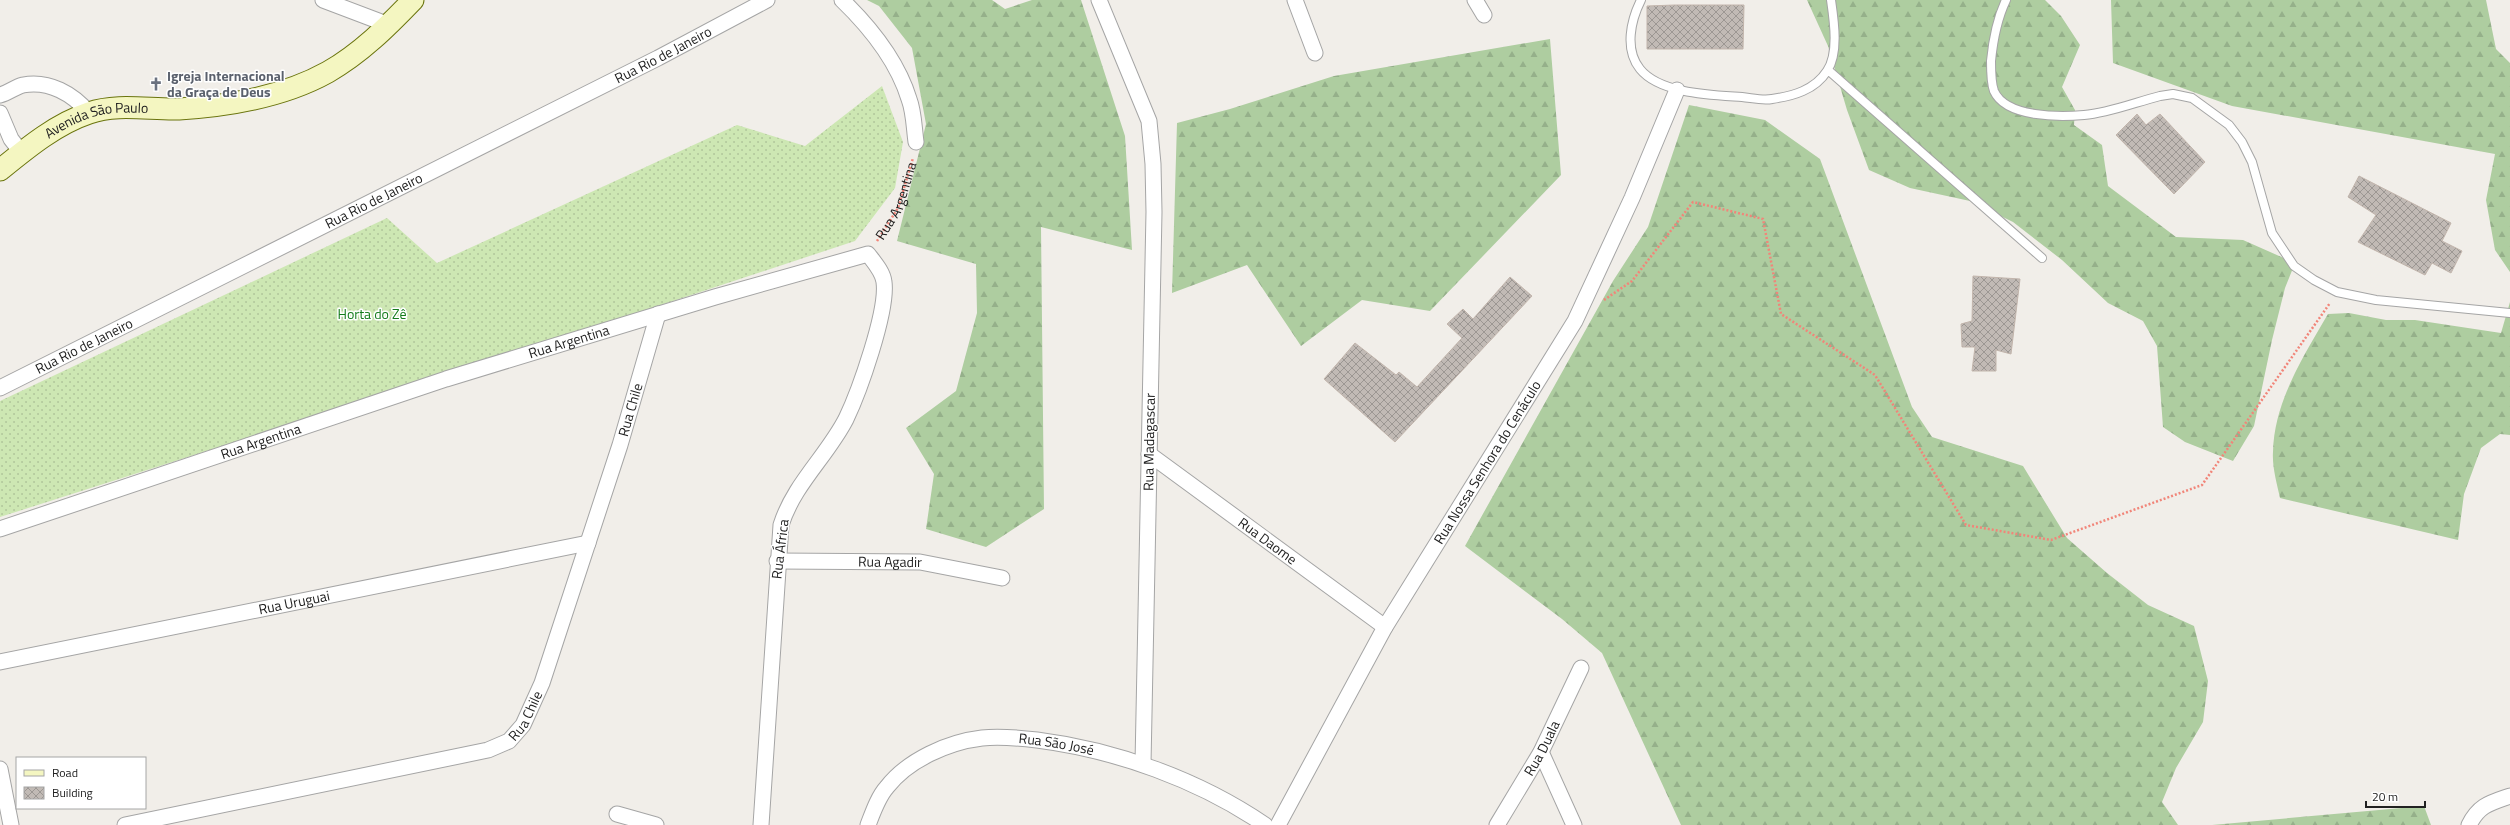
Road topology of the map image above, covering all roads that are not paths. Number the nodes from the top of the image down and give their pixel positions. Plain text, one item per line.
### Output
1 (323, 0) edge
2 (414, 0) edge
3 (767, 0) edge
4 (842, 0) edge
5 (1099, 0) edge
6 (1294, 0) edge
7 (1475, 0) edge
8 (1641, 0) edge
9 (1832, 0) edge
10 (2006, 0) edge
11 (749, 5) edge
12 (1484, 15) dead end
13 (390, 25) junction
14 (1315, 53) dead end
15 (1828, 70) junction
16 (1677, 90) junction
17 (0, 98) edge
18 (90, 113) junction
19 (0, 114) edge
20 (916, 142) road end
21 (21, 152) junction
22 (0, 170) edge
23 (868, 254) joint
24 (2042, 258) dead end
25 (2510, 313) edge
26 (658, 314) junction
27 (0, 388) edge
28 (1149, 454) junction
29 (0, 529) edge
30 (588, 543) junction
31 (777, 561) junction
32 (1002, 578) dead end
33 (1385, 627) junction
34 (0, 662) edge
35 (1581, 668) dead end
36 (1540, 752) junction
37 (1143, 764) junction
38 (0, 769) edge
39 (2510, 796) edge
40 (617, 814) dead end
41 (12, 825) edge
42 (125, 825) edge
43 (656, 825) edge
44 (761, 825) edge
45 (868, 825) edge
46 (1265, 825) edge
47 (1278, 825) edge
48 (1497, 825) edge
49 (1574, 825) edge
50 (2469, 825) edge

1 - 13 street
2 - 13 main road, Avenida São Paulo
3 - 11 street, Rua Rio de Janeiro
4 - 20 street, Rua Argentina
5 - 28 street, Rua Madagascar
6 - 14 street
7 - 12 street
8 - 16 lane
9 - 15 lane
10 - 25 lane
11 - 27 street, Rua Rio de Janeiro
13 - 18 main road, Avenida São Paulo
15 - 16 lane
15 - 24 lane
16 - 33 street, Rua Nossa Senhora do Cenáculo
17 - 18 street
18 - 21 main road, Avenida São Paulo
19 - 21 street
21 - 22 main road, Avenida São Paulo
23 - 26 street, Rua Argentina
23 - 31 street, Rua África
26 - 29 street, Rua Argentina
26 - 30 street, Rua Chile
28 - 33 street, Rua Daome
28 - 37 street, Rua Madagascar
30 - 34 street, Rua Uruguai
30 - 42 street, Rua Chile
31 - 32 street, Rua Agadir
31 - 44 street, Rua África
33 - 47 street, Rua Nossa Senhora do Cenáculo
35 - 36 street, Rua Duala
36 - 48 street, Rua Duala
36 - 49 street
37 - 45 street, Rua São José
37 - 46 street, Rua São José
38 - 41 street
39 - 50 street
40 - 43 street

